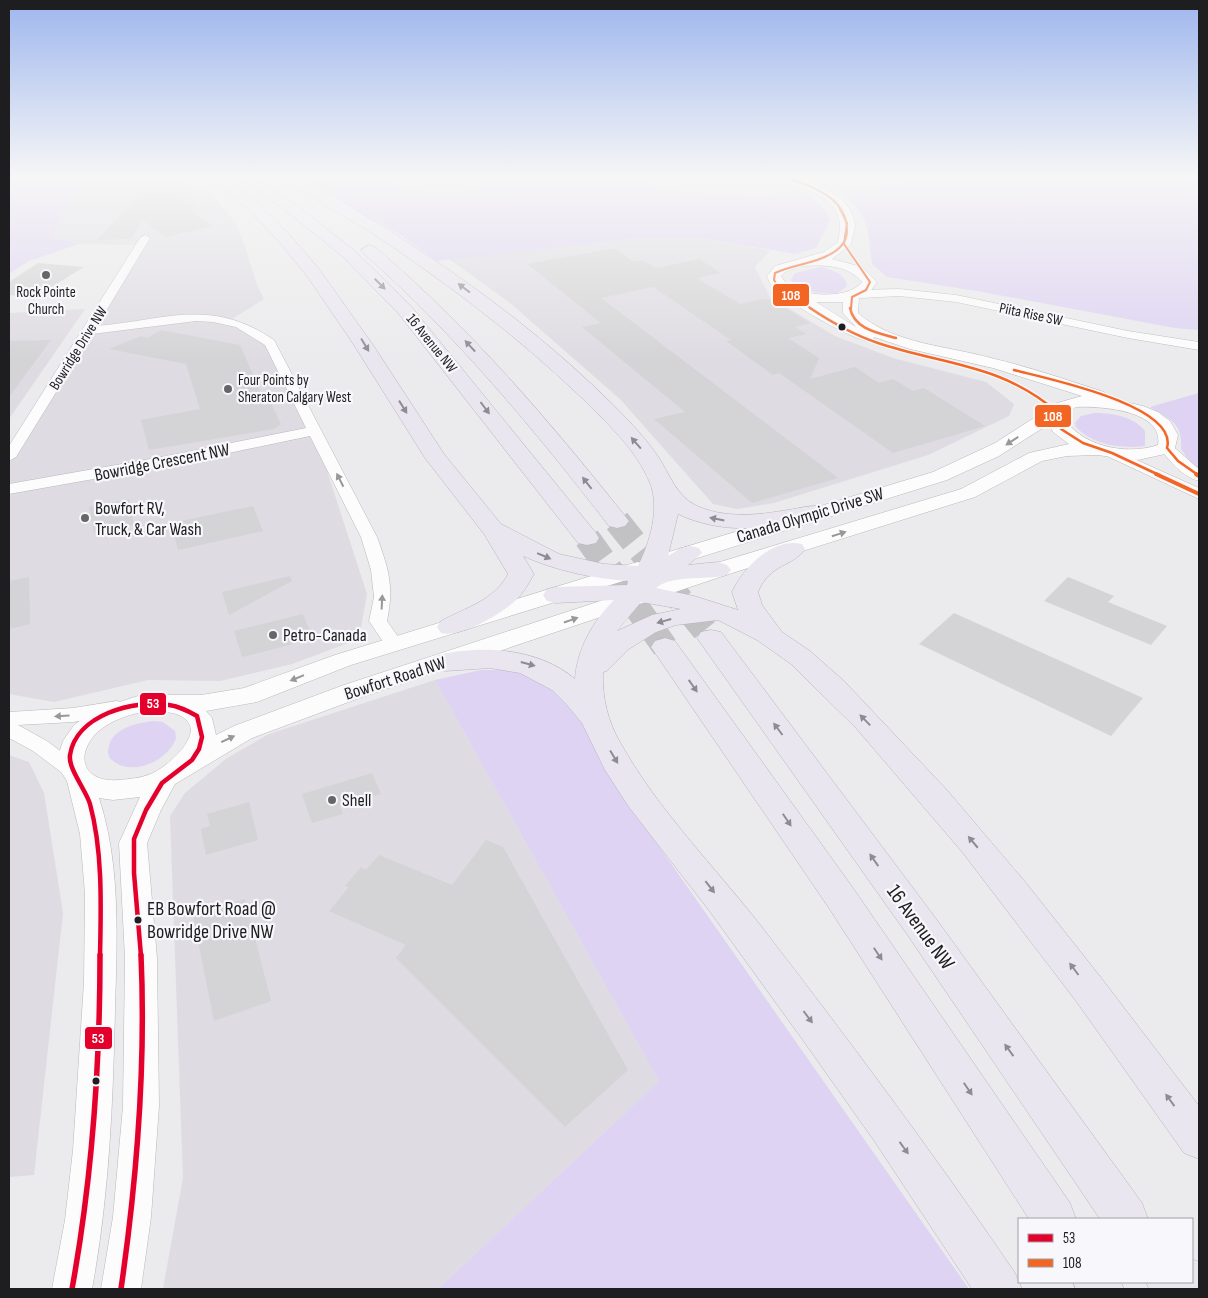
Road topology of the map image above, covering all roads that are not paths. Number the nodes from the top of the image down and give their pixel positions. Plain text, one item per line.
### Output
1 (145, 238) dead end
2 (285, 239) edge
3 (330, 239) edge
4 (355, 239) edge
5 (389, 239) edge
6 (845, 239) edge
7 (844, 244) junction
8 (804, 262) junction
9 (865, 275) junction
10 (789, 292) junction
11 (856, 295) junction
12 (90, 330) junction
13 (1199, 338) edge
14 (1199, 346) edge
15 (1126, 406) junction
16 (1054, 413) junction
17 (314, 431) junction
18 (1167, 448) junction
19 (1108, 452) junction
20 (9, 457) edge
21 (1199, 476) edge
22 (662, 484) junction
23 (9, 489) edge
24 (1199, 494) edge
25 (476, 510) junction
26 (817, 512) junction
27 (617, 521) tunnel mouth
28 (587, 538) tunnel mouth
29 (792, 549) junction
30 (690, 553) joint
31 (718, 570) joint
32 (636, 587) junction
33 (556, 595) joint
34 (746, 623) junction
35 (450, 627) junction
36 (711, 638) tunnel mouth
37 (781, 643) junction
38 (395, 645) junction
39 (665, 647) tunnel mouth
40 (445, 662) junction
41 (589, 676) junction
42 (165, 702) junction
43 (128, 706) junction
44 (594, 718) junction
45 (9, 719) edge
46 (9, 729) edge
47 (176, 772) junction
48 (76, 775) junction
49 (1032, 1082) junction
50 (1199, 1139) edge
51 (1053, 1218) edge
52 (1125, 1218) edge
53 (1141, 1218) edge
54 (72, 1289) edge
55 (121, 1289) edge
56 (999, 1289) edge

1 - 12 street, Bowridge Drive NW
2 -> 25 highway
3 -> 28 highway, 16 Avenue NW
27 -> 4 highway, 16 Avenue NW
22 -> 5 highway
6 - 7 street
7 - 8 street
7 - 9 street
8 - 9 street
8 - 10 street
9 - 11 street
9 - 13 street, Piita Rise SW
10 - 11 street
10 - 16 street
11 - 14 street, Piita Rise SW
11 - 15 street
12 - 17 street
12 - 20 street, Bowridge Drive NW
15 - 16 street, Canada Olympic Drive SW
15 - 18 street
16 - 19 street
16 -> 26 street, Canada Olympic Drive SW
17 - 23 street, Bowridge Crescent NW
38 -> 17 street
18 - 19 street
18 - 21 street
19 - 24 street, Canada Olympic Drive SW
29 -> 19 street, Canada Olympic Drive SW
26 -> 22 highway
22 - 32 highway
25 -> 32 highway
25 - 35 highway
26 - 30 street, Canada Olympic Drive SW
29 - 31 street, Canada Olympic Drive SW
29 - 37 highway
30 - 32 highway
31 - 32 highway
32 - 33 highway
32 - 34 highway
40 -> 32 street, Bowfort Road NW
32 - 41 highway
33 - 35 street, Bowfort Road NW
34 - 37 highway
34 -> 41 highway
35 - 38 street, Bowfort Road NW
49 -> 36 highway, 16 Avenue NW
50 -> 37 highway
38 -> 42 street, Bowfort Road NW
39 -> 51 highway
40 -> 44 highway
47 -> 40 street, Bowfort Road NW
41 - 44 highway
42 - 43 street
42 - 47 street
43 -> 45 street
43 - 48 street
44 -> 56 highway
46 - 48 street
47 - 48 street
47 - 55 street, Bowfort Road NW
48 - 54 street
49 - 52 highway, 16 Avenue NW
49 - 53 highway

